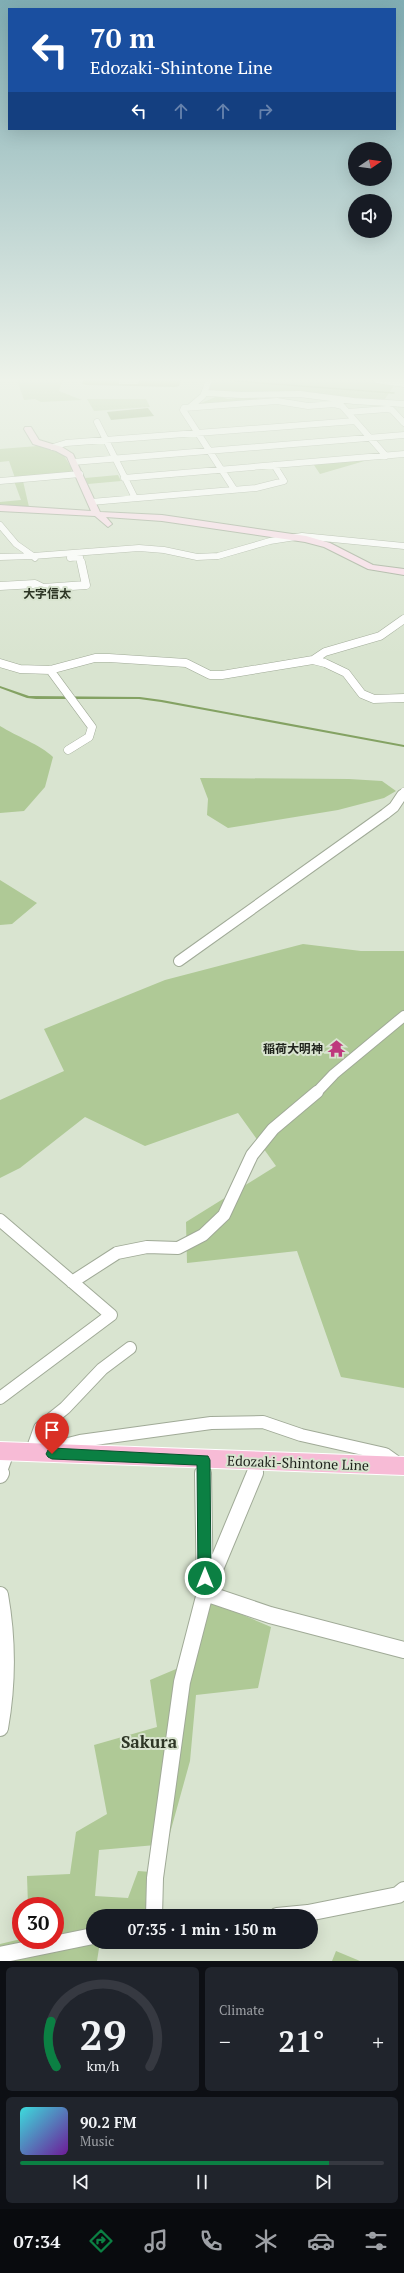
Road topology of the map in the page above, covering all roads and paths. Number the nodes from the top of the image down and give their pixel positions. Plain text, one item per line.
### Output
1 (121, 472) edge
2 (203, 472) edge
3 (223, 472) edge
4 (278, 472) edge
5 (80, 474) joint
6 (124, 478) junction
7 (0, 482) edge
8 (234, 489) junction
9 (135, 498) junction
10 (91, 502) junction
11 (0, 508) edge
12 (96, 513) junction
13 (108, 524) dead end
14 (0, 525) edge
15 (288, 537) junction
16 (404, 546) edge
17 (89, 552) junction
18 (33, 556) junction
19 (0, 557) edge
20 (80, 557) junction
21 (404, 572) edge
22 (0, 586) edge
23 (404, 619) edge
24 (313, 660) junction
25 (0, 663) edge
26 (50, 670) junction
27 (404, 698) edge
28 (68, 750) dead end
29 (404, 792) edge
30 (179, 961) dead end
31 (404, 1016) edge
32 (0, 1220) edge
33 (72, 1282) junction
34 (130, 1348) dead end
35 (0, 1398) edge
36 (4, 1452) edge
37 (34, 1453) junction
38 (203, 1460) junction
39 (260, 1462) junction
40 (403, 1466) edge
41 (0, 1476) edge
42 (205, 1593) junction
43 (0, 1596) edge
44 (404, 1650) edge
45 (0, 1728) edge
46 (402, 1895) edge
47 (154, 1909) edge
48 (318, 1911) edge
49 (86, 1937) edge
50 (0, 1955) edge

1 - 6 street
2 - 6 street
3 - 8 street
4 - 8 street
5 - 7 street
5 - 10 street
6 - 9 street
8 - 9 street
9 - 10 street
10 - 12 street
11 - 12 street
12 - 13 street
12 - 15 street
14 - 18 street
15 - 16 street
15 - 17 street
15 - 21 street
17 - 18 street
17 - 20 street
18 - 19 street
18 - 20 street
20 - 22 street
23 - 24 street
24 - 26 street
24 - 27 street
25 - 26 street
26 - 28 street
29 - 30 street
31 - 33 street
32 - 33 street
33 - 35 street
34 - 37 street
36 - 37 main road, Edozaki-Shintone Line
36 - 41 street
37 - 38 main road, Edozaki-Shintone Line
37 - 40 street
38 - 39 main road, Edozaki-Shintone Line
38 - 42 street
39 - 40 main road, Edozaki-Shintone Line
39 - 42 street
42 - 44 street
42 - 47 street
43 - 45 street
46 - 48 street
49 - 50 street

